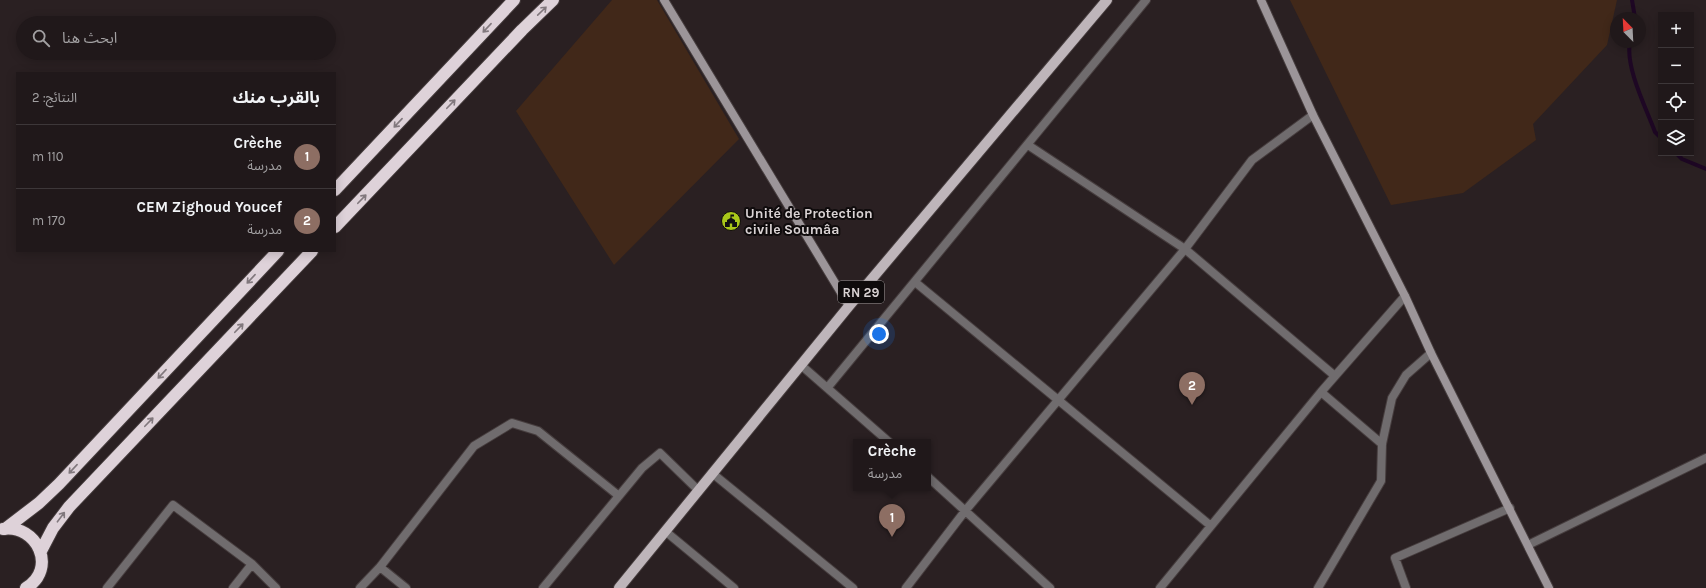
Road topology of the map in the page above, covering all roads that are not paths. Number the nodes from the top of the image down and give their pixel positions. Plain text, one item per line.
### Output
1 (514, 0) edge
2 (553, 0) edge
3 (664, 0) edge
4 (1106, 0) edge
5 (1146, 0) edge
6 (1261, 0) edge
7 (1312, 115) junction
8 (1028, 145) junction
9 (336, 189) edge
10 (336, 226) edge
11 (1184, 249) junction
12 (277, 252) edge
13 (311, 252) edge
14 (915, 282) junction
15 (1405, 296) junction
16 (849, 306) junction
17 (1431, 353) junction
18 (802, 366) junction
19 (1335, 376) junction
20 (828, 387) junction
21 (1321, 392) junction
22 (1058, 401) junction
23 (886, 439) edge
24 (1382, 444) junction
25 (1706, 458) edge
26 (712, 473) junction
27 (931, 480) edge
28 (698, 490) junction
29 (619, 496) junction
30 (1510, 508) junction
31 (965, 511) junction
32 (1211, 526) junction
33 (3, 529) edge
34 (665, 531) junction
35 (1528, 545) junction
36 (41, 551) junction
37 (252, 564) junction
38 (380, 567) junction
39 (29, 587) edge
40 (106, 588) edge
41 (233, 588) edge
42 (276, 588) edge
43 (360, 588) edge
44 (406, 588) edge
45 (543, 588) edge
46 (619, 588) edge
47 (734, 588) edge
48 (853, 588) edge
49 (906, 588) edge
50 (1050, 588) edge
51 (1160, 588) edge
52 (1318, 588) edge
53 (1406, 588) edge
54 (1549, 588) edge

1 -> 9 highway
10 -> 2 highway
3 - 16 street
4 - 16 main road, RN 29
5 - 8 street
6 - 7 street
7 - 11 street
7 - 15 street
8 - 11 street
8 - 14 street
11 - 19 street
11 - 22 street
12 -> 33 highway
36 -> 13 highway
14 - 20 street
14 - 22 street
15 - 17 street
15 - 19 street
16 - 18 main road, RN 29
17 - 24 street
17 - 30 street
18 - 20 street
18 - 26 main road, RN 29
19 - 21 street
20 - 23 street
21 - 24 street
21 - 32 street
22 - 31 street
22 - 32 street
24 - 52 street
25 - 35 street
26 - 28 main road, RN 29
26 - 48 street
27 - 31 street
28 - 29 street
28 - 34 main road, RN 29
29 - 38 street
29 - 45 street
30 - 35 street
30 - 53 street
31 - 49 street
31 - 50 street
32 - 51 street
33 - 36 highway
34 - 46 main road, RN 29
34 - 47 street
35 - 54 street
36 - 39 highway
37 - 40 street
37 - 41 street
37 - 42 street
38 - 43 street
38 - 44 street

